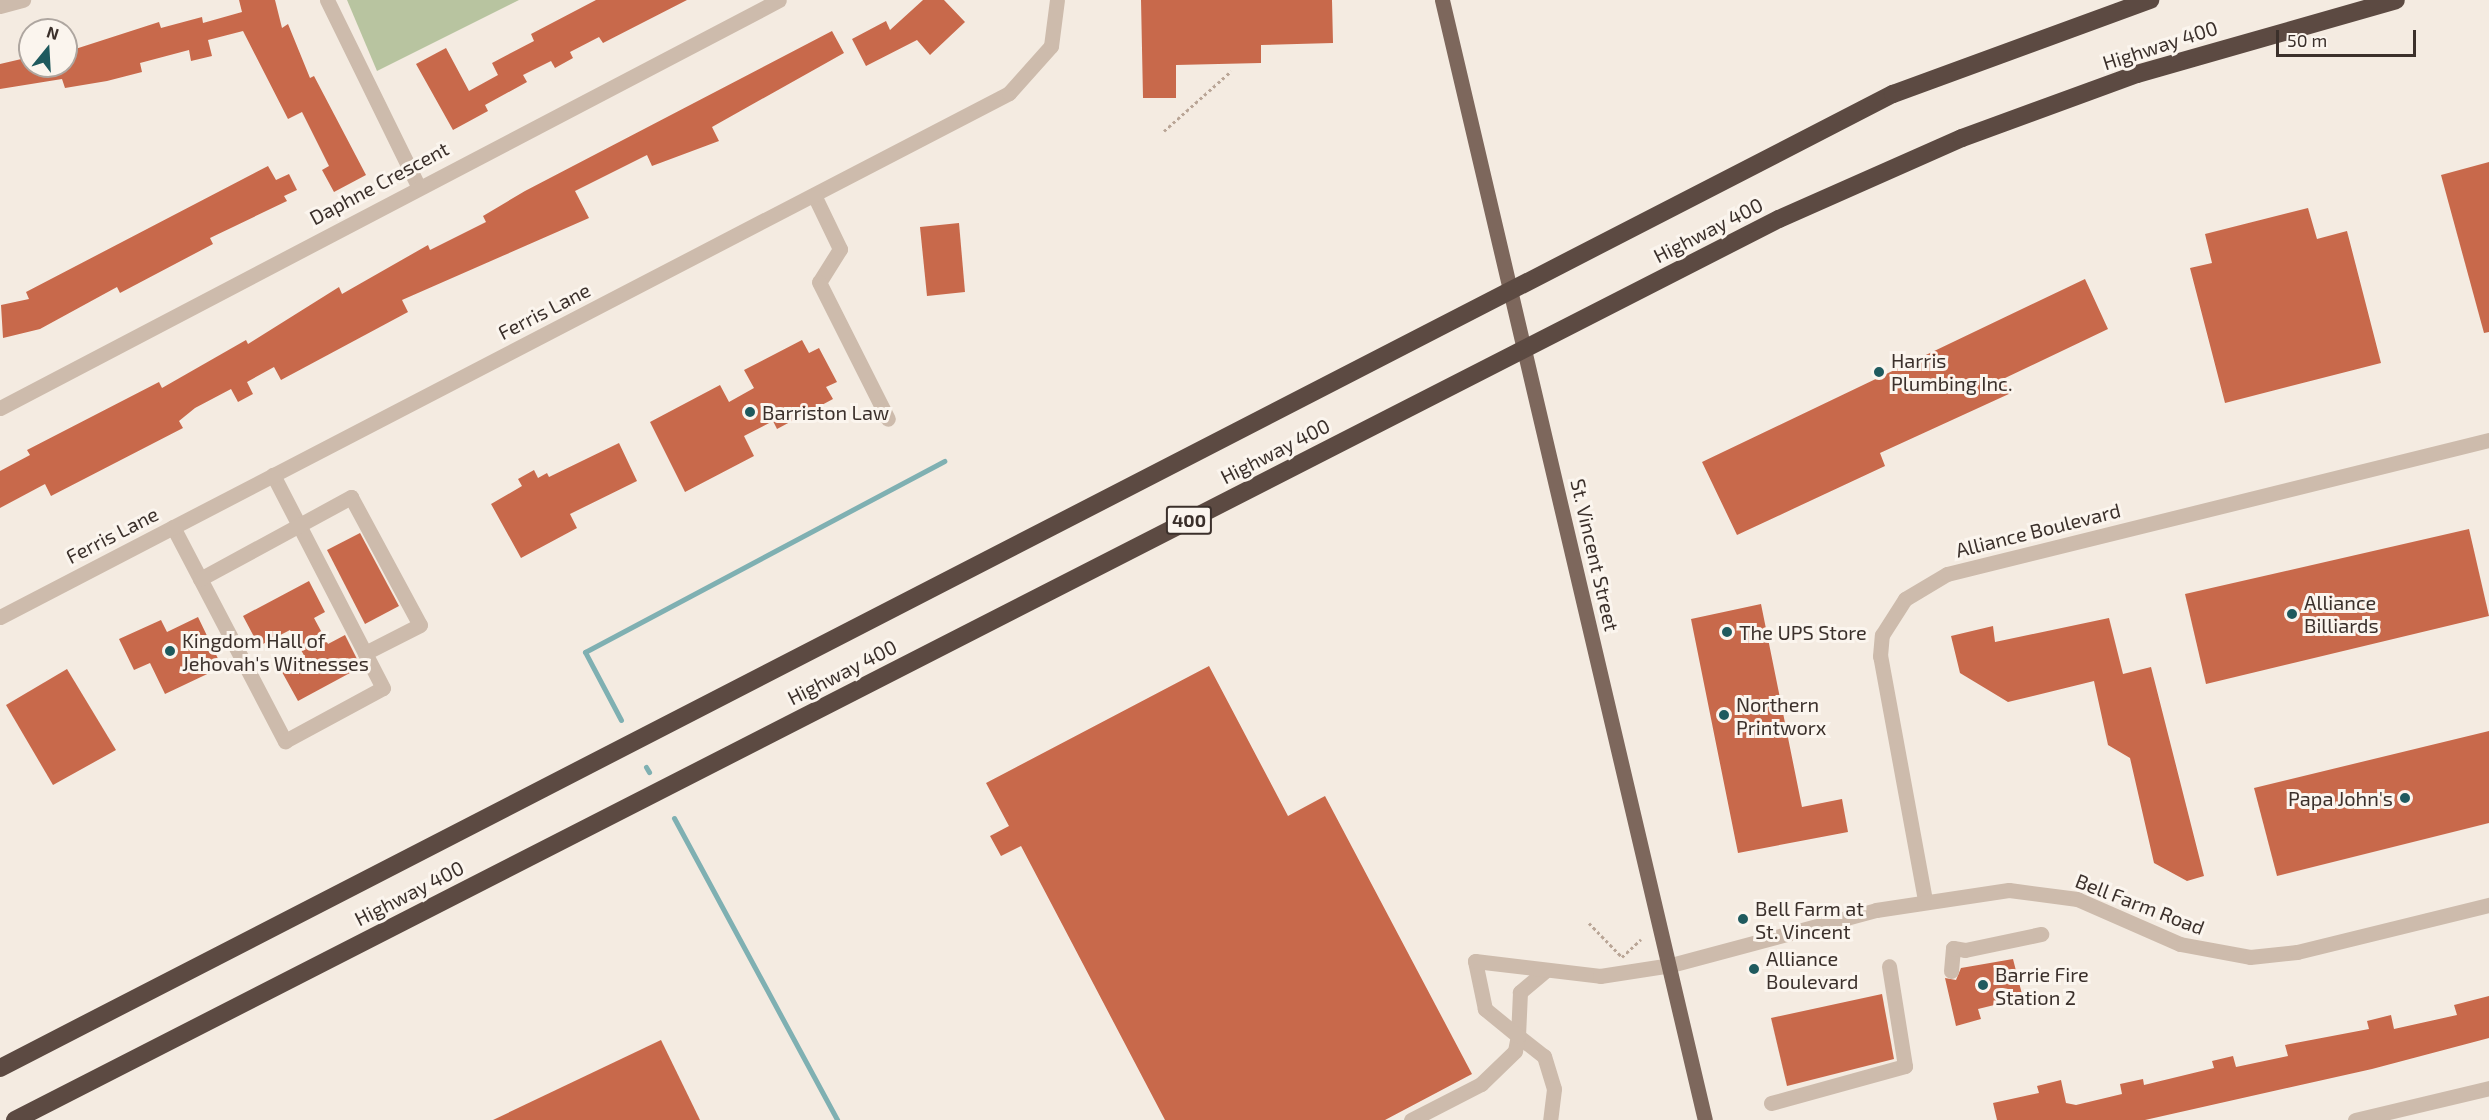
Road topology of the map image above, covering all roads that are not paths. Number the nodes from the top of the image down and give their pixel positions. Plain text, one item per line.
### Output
1 (23, 0) edge
2 (327, 0) edge
3 (779, 0) edge
4 (1057, 0) edge
5 (1442, 0) edge
6 (2150, 0) edge
7 (2396, 0) edge
8 (0, 6) edge
9 (418, 186) junction
10 (814, 195) junction
11 (0, 408) edge
12 (888, 419) dead end
13 (2489, 440) edge
14 (273, 475) junction
15 (299, 525) junction
16 (172, 527) junction
17 (200, 579) junction
18 (0, 617) edge
19 (365, 653) junction
20 (1924, 900) junction
21 (2489, 905) edge
22 (2041, 934) dead end
23 (1671, 965) junction
24 (1889, 966) dead end
25 (1956, 967) dead end
26 (1545, 971) junction
27 (1518, 1036) junction
28 (0, 1068) edge
29 (2489, 1088) edge
30 (1771, 1103) dead end
31 (15, 1120) edge
32 (1411, 1120) edge
33 (1550, 1120) edge
34 (1705, 1120) edge
35 (2355, 1120) edge

1 - 8 street
2 - 9 street
3 - 9 street, Daphne Crescent
4 - 10 street, Ferris Lane
5 - 23 main road, St. Vincent Street
6 - 28 highway, Highway 400
7 - 31 highway, Highway 400 / 400
9 - 11 street, Daphne Crescent
10 - 12 street
10 - 14 street, Ferris Lane
13 - 20 street, Alliance Boulevard
14 - 15 street
14 - 16 street, Ferris Lane
15 - 17 street
15 - 19 street
15 - 19 street
16 - 17 street
16 - 18 street, Ferris Lane
17 - 19 street
20 - 21 street, Bell Farm Road
20 - 23 street, Bell Farm Road
22 - 25 street
23 - 26 street, Bell Farm Road
23 - 34 main road, St. Vincent Street
24 - 30 street
26 - 27 street
26 - 27 street, Bell Farm Road
27 - 32 street
27 - 33 street
29 - 35 street

